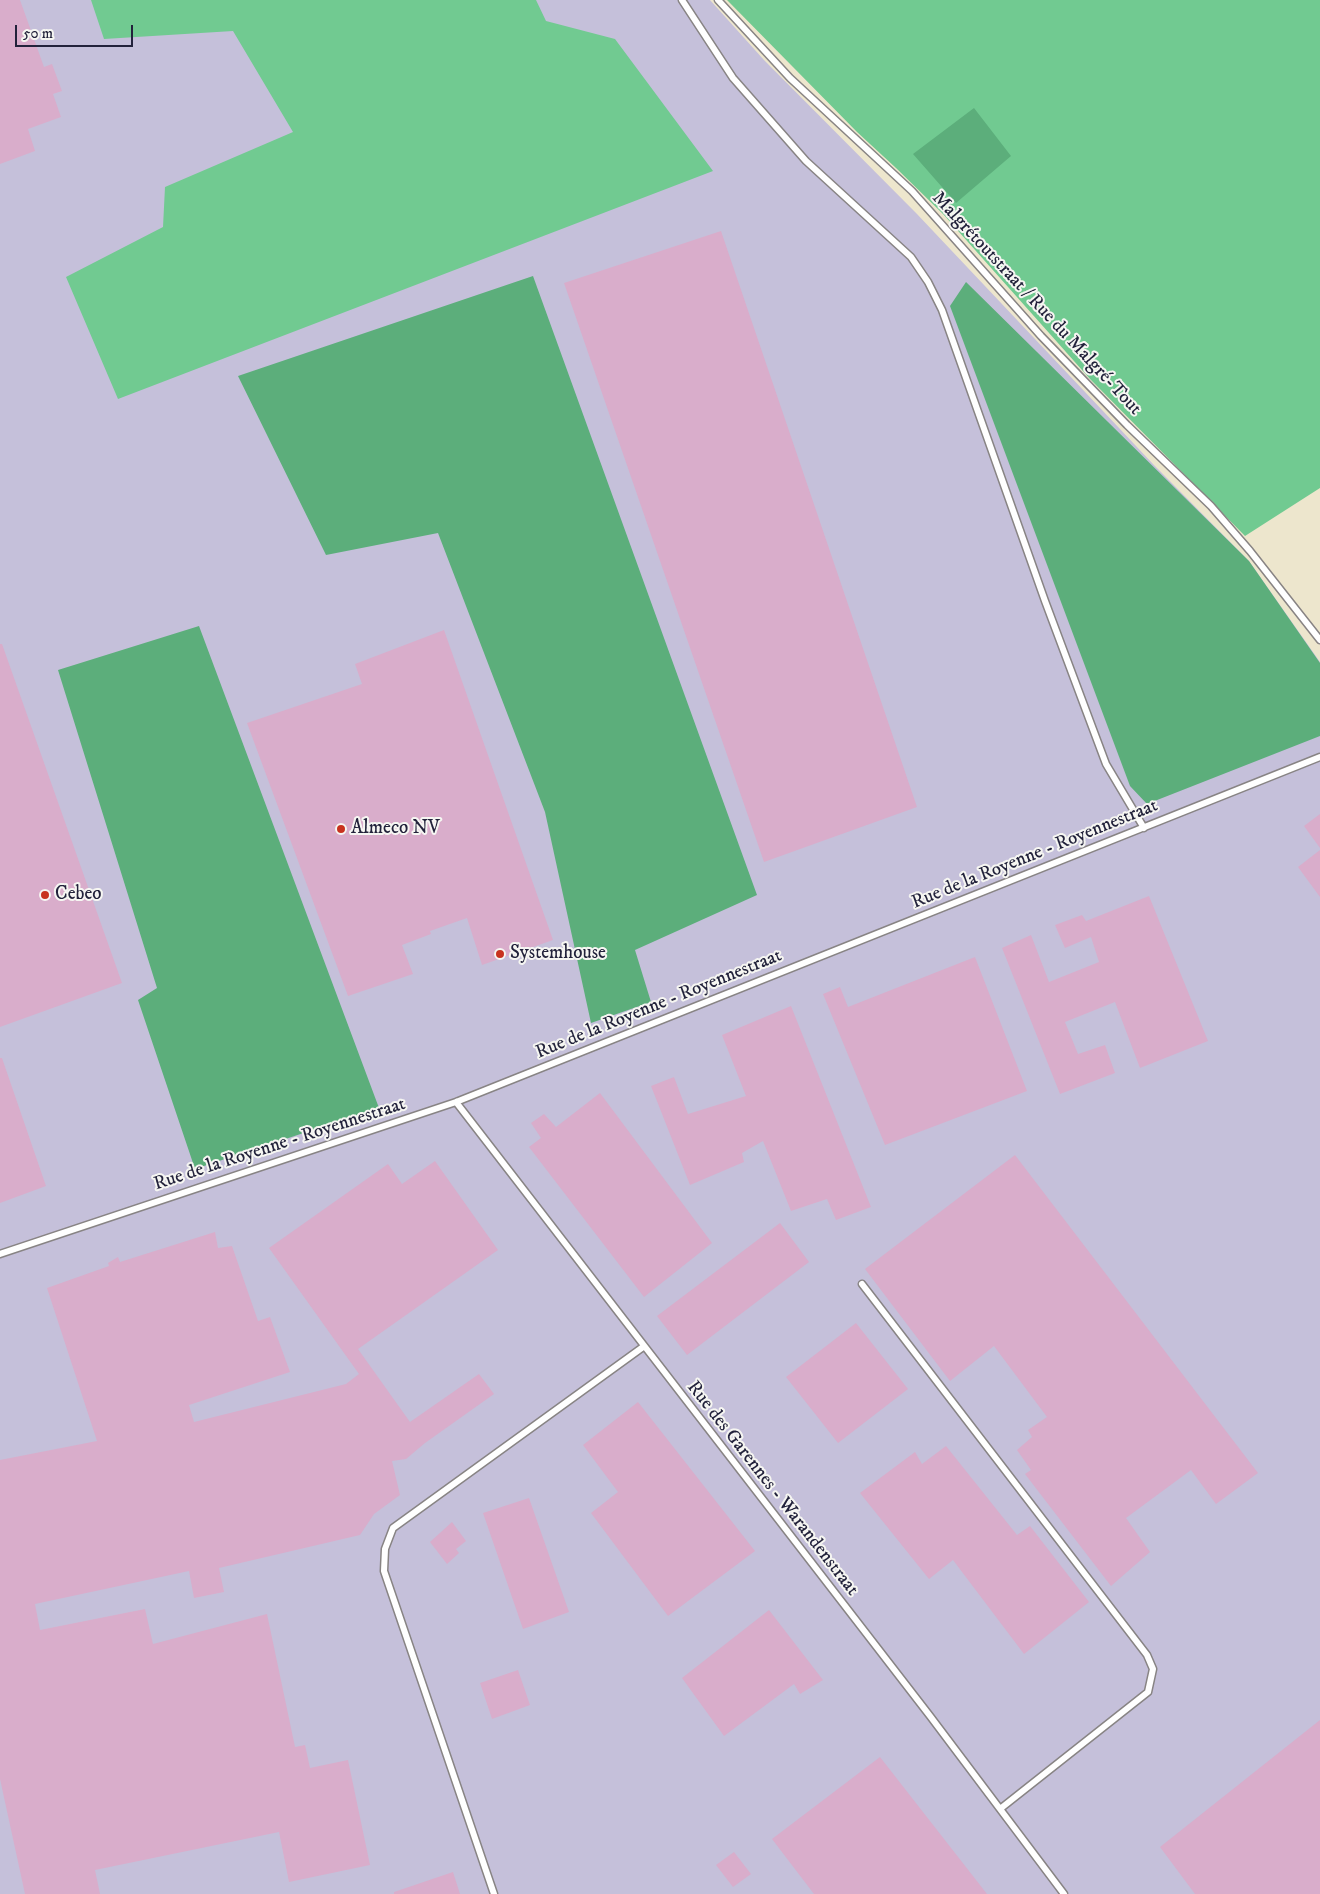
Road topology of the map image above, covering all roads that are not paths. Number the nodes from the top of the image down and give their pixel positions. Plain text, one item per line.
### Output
1 (682, 0) edge
2 (718, 0) edge
3 (1320, 640) edge
4 (1320, 758) edge
5 (1144, 828) junction
6 (456, 1102) junction
7 (0, 1254) edge
8 (862, 1284) dead end
9 (643, 1347) junction
10 (1000, 1809) junction
11 (494, 1894) edge
12 (1064, 1894) edge

1 - 5 lane
2 - 3 lane, Malgrétoutstraat / Rue du Malgré-Tout
4 - 5 lane, Rue de la Royenne - Royennestraat
5 - 6 lane, Rue de la Royenne - Royennestraat
6 - 7 lane, Rue de la Royenne - Royennestraat
6 - 9 lane, Rue des Garennes - Warandenstraat
8 - 10 lane
9 - 10 lane, Rue des Garennes - Warandenstraat
9 - 11 lane
10 - 12 lane, Rue des Garennes - Warandenstraat

